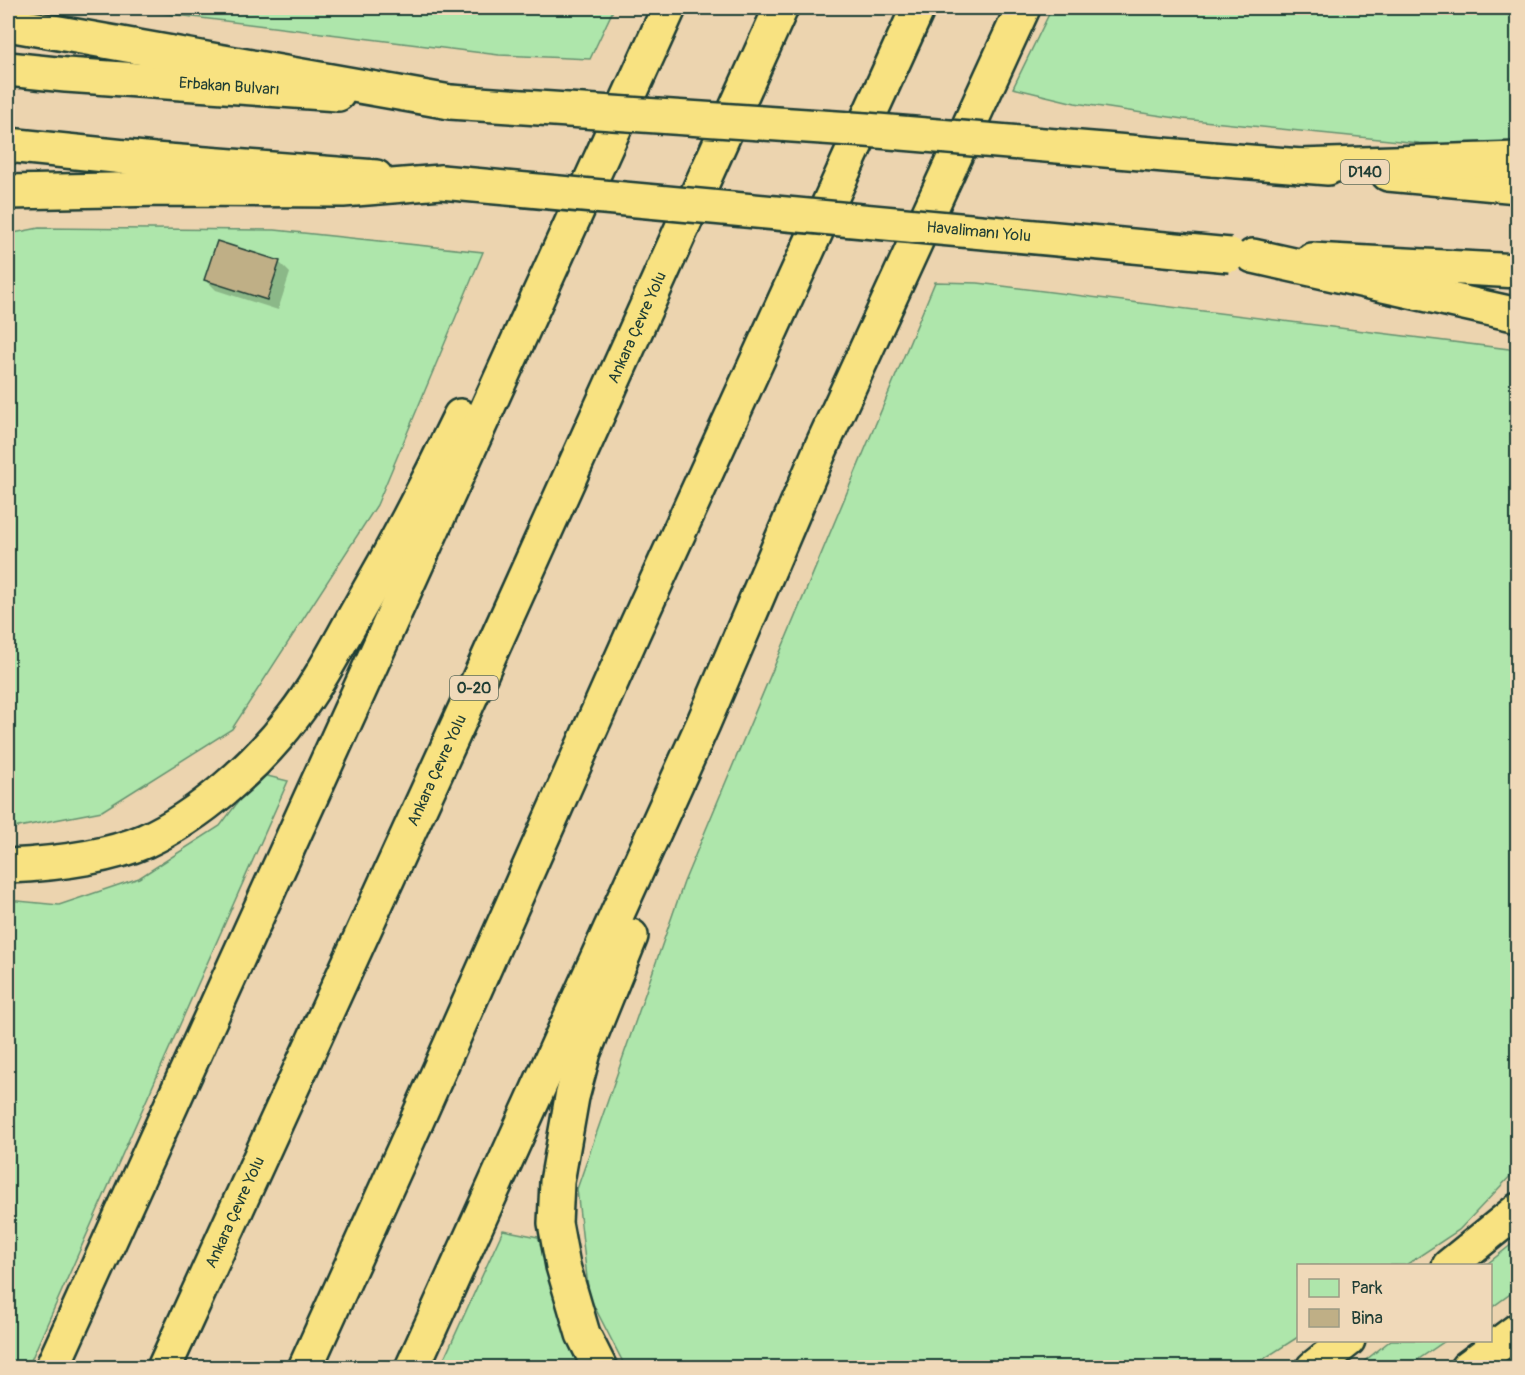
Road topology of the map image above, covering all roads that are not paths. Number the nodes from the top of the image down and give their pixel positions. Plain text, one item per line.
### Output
1 (668, 8) edge
2 (781, 8) edge
3 (918, 8) edge
4 (1023, 8) edge
5 (1030, 8) edge
6 (8, 24) edge
7 (8, 69) edge
8 (990, 81) junction
9 (450, 102) junction
10 (8, 145) edge
11 (1518, 159) edge
12 (1300, 166) junction
13 (441, 182) junction
14 (1518, 186) edge
15 (8, 192) edge
16 (1241, 256) junction
17 (1518, 271) edge
18 (1518, 315) edge
19 (821, 448) junction
20 (8, 866) edge
21 (1518, 1210) edge
22 (1451, 1264) edge
23 (1518, 1330) edge
24 (1347, 1342) edge
25 (52, 1368) edge
26 (164, 1368) edge
27 (305, 1368) edge
28 (412, 1368) edge
29 (600, 1368) edge
30 (1313, 1368) edge
31 (1467, 1368) edge

1 - 20 highway
1 - 25 highway
2 - 26 highway, Ankara Çevre Yolu / O-20
3 - 27 highway
4 - 8 highway
5 - 8 highway
6 - 9 highway
7 - 9 highway, Erbakan Bulvarı
8 - 19 highway
9 - 12 highway, D140, bridge
10 - 13 highway
11 - 12 highway
12 - 14 highway, D140
13 - 15 highway
13 - 16 highway, Havalimanı Yolu, bridge
16 - 17 highway, Havalimanı Yolu
16 - 18 highway
19 - 28 highway
19 - 29 highway
21 - 22 highway
23 - 31 highway
24 - 30 highway

